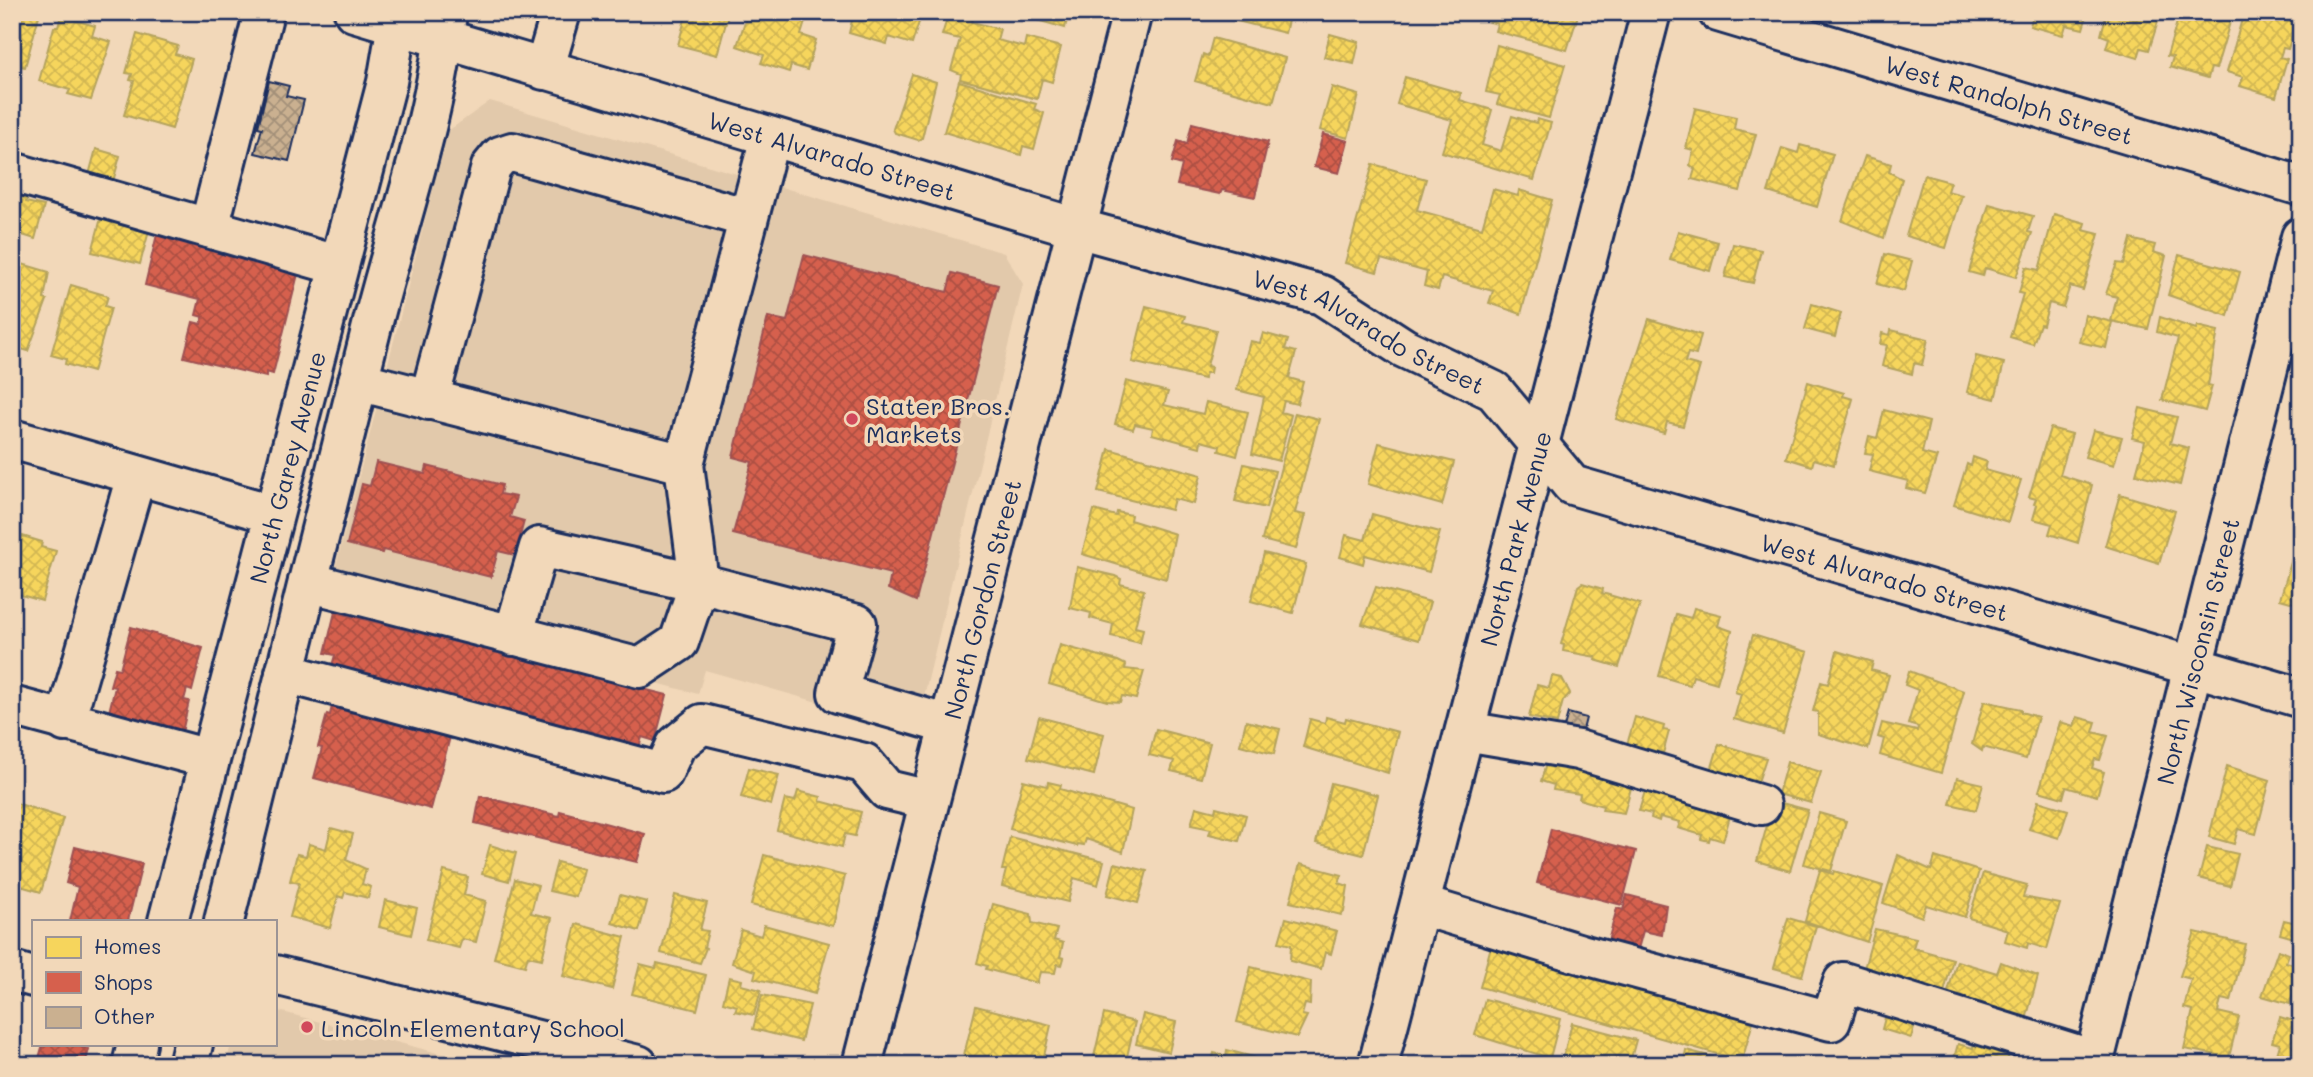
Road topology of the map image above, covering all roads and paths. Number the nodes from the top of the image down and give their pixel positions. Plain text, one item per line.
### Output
1 (264, 12) edge
2 (354, 12) edge
3 (561, 12) edge
4 (1132, 12) edge
5 (1651, 12) edge
6 (1718, 12) edge
7 (398, 18) edge
8 (446, 26) edge
9 (544, 69) junction
10 (770, 137) junction
11 (12, 172) edge
12 (2301, 186) edge
13 (748, 218) junction
14 (209, 228) junction
15 (1077, 228) junction
16 (2301, 237) edge
17 (337, 265) junction
18 (358, 381) junction
19 (429, 400) junction
20 (12, 439) edge
21 (1539, 445) junction
22 (684, 464) junction
23 (136, 475) junction
24 (272, 514) junction
25 (308, 582) junction
26 (699, 583) junction
27 (513, 636) junction
28 (2191, 667) junction
29 (285, 673) junction
30 (2301, 698) edge
31 (12, 706) edge
32 (65, 722) junction
33 (949, 725) junction
34 (1465, 731) junction
35 (209, 759) junction
36 (929, 800) junction
37 (1760, 805) dead end
38 (1420, 905) junction
39 (168, 920) edge
40 (224, 920) edge
41 (12, 971) edge
42 (276, 975) edge
43 (32, 977) edge
44 (137, 1046) edge
45 (193, 1046) edge
46 (2093, 1063) edge
47 (132, 1065) edge
48 (188, 1065) edge
49 (638, 1065) edge
50 (862, 1065) edge
51 (1378, 1065) edge

1 - 14 street
2 - 7 street, West Alvarado Street
3 - 9 street
4 - 15 street, North Gordon Street
5 - 21 street, North Park Avenue
6 - 12 street, West Randolph Street
7 - 8 street, West Alvarado Street
7 - 17 street, North Garey Avenue
8 - 9 street, West Alvarado Street
8 - 18 street, North Garey Avenue
9 - 10 street, West Alvarado Street
10 - 13 street
10 - 15 street, West Alvarado Street
11 - 14 street
13 - 19 street
13 - 22 street
14 - 17 street
15 - 21 street, West Alvarado Street
15 - 33 street, North Gordon Street
16 - 28 street, North Wisconsin Street
17 - 24 street, North Garey Avenue
18 - 19 street
18 - 25 street, North Garey Avenue
19 - 22 street
20 - 23 street
21 - 28 street, West Alvarado Street
21 - 34 street, North Park Avenue
22 - 26 street
23 - 24 street
23 - 32 street
24 - 35 street, North Garey Avenue
25 - 27 street
25 - 29 street, North Garey Avenue
26 - 27 street
26 - 27 street
26 - 33 street
28 - 30 street, West Alvarado Street
28 - 46 street, North Wisconsin Street
29 - 36 street
29 - 40 street, North Garey Avenue
31 - 32 street
32 - 35 street
33 - 36 street, North Gordon Street
34 - 37 street
34 - 38 street, North Park Avenue
35 - 39 street, North Garey Avenue
36 - 50 street, North Gordon Street
38 - 46 street
38 - 51 street, North Park Avenue
41 - 43 street
42 - 49 street
44 - 47 street
45 - 48 street

